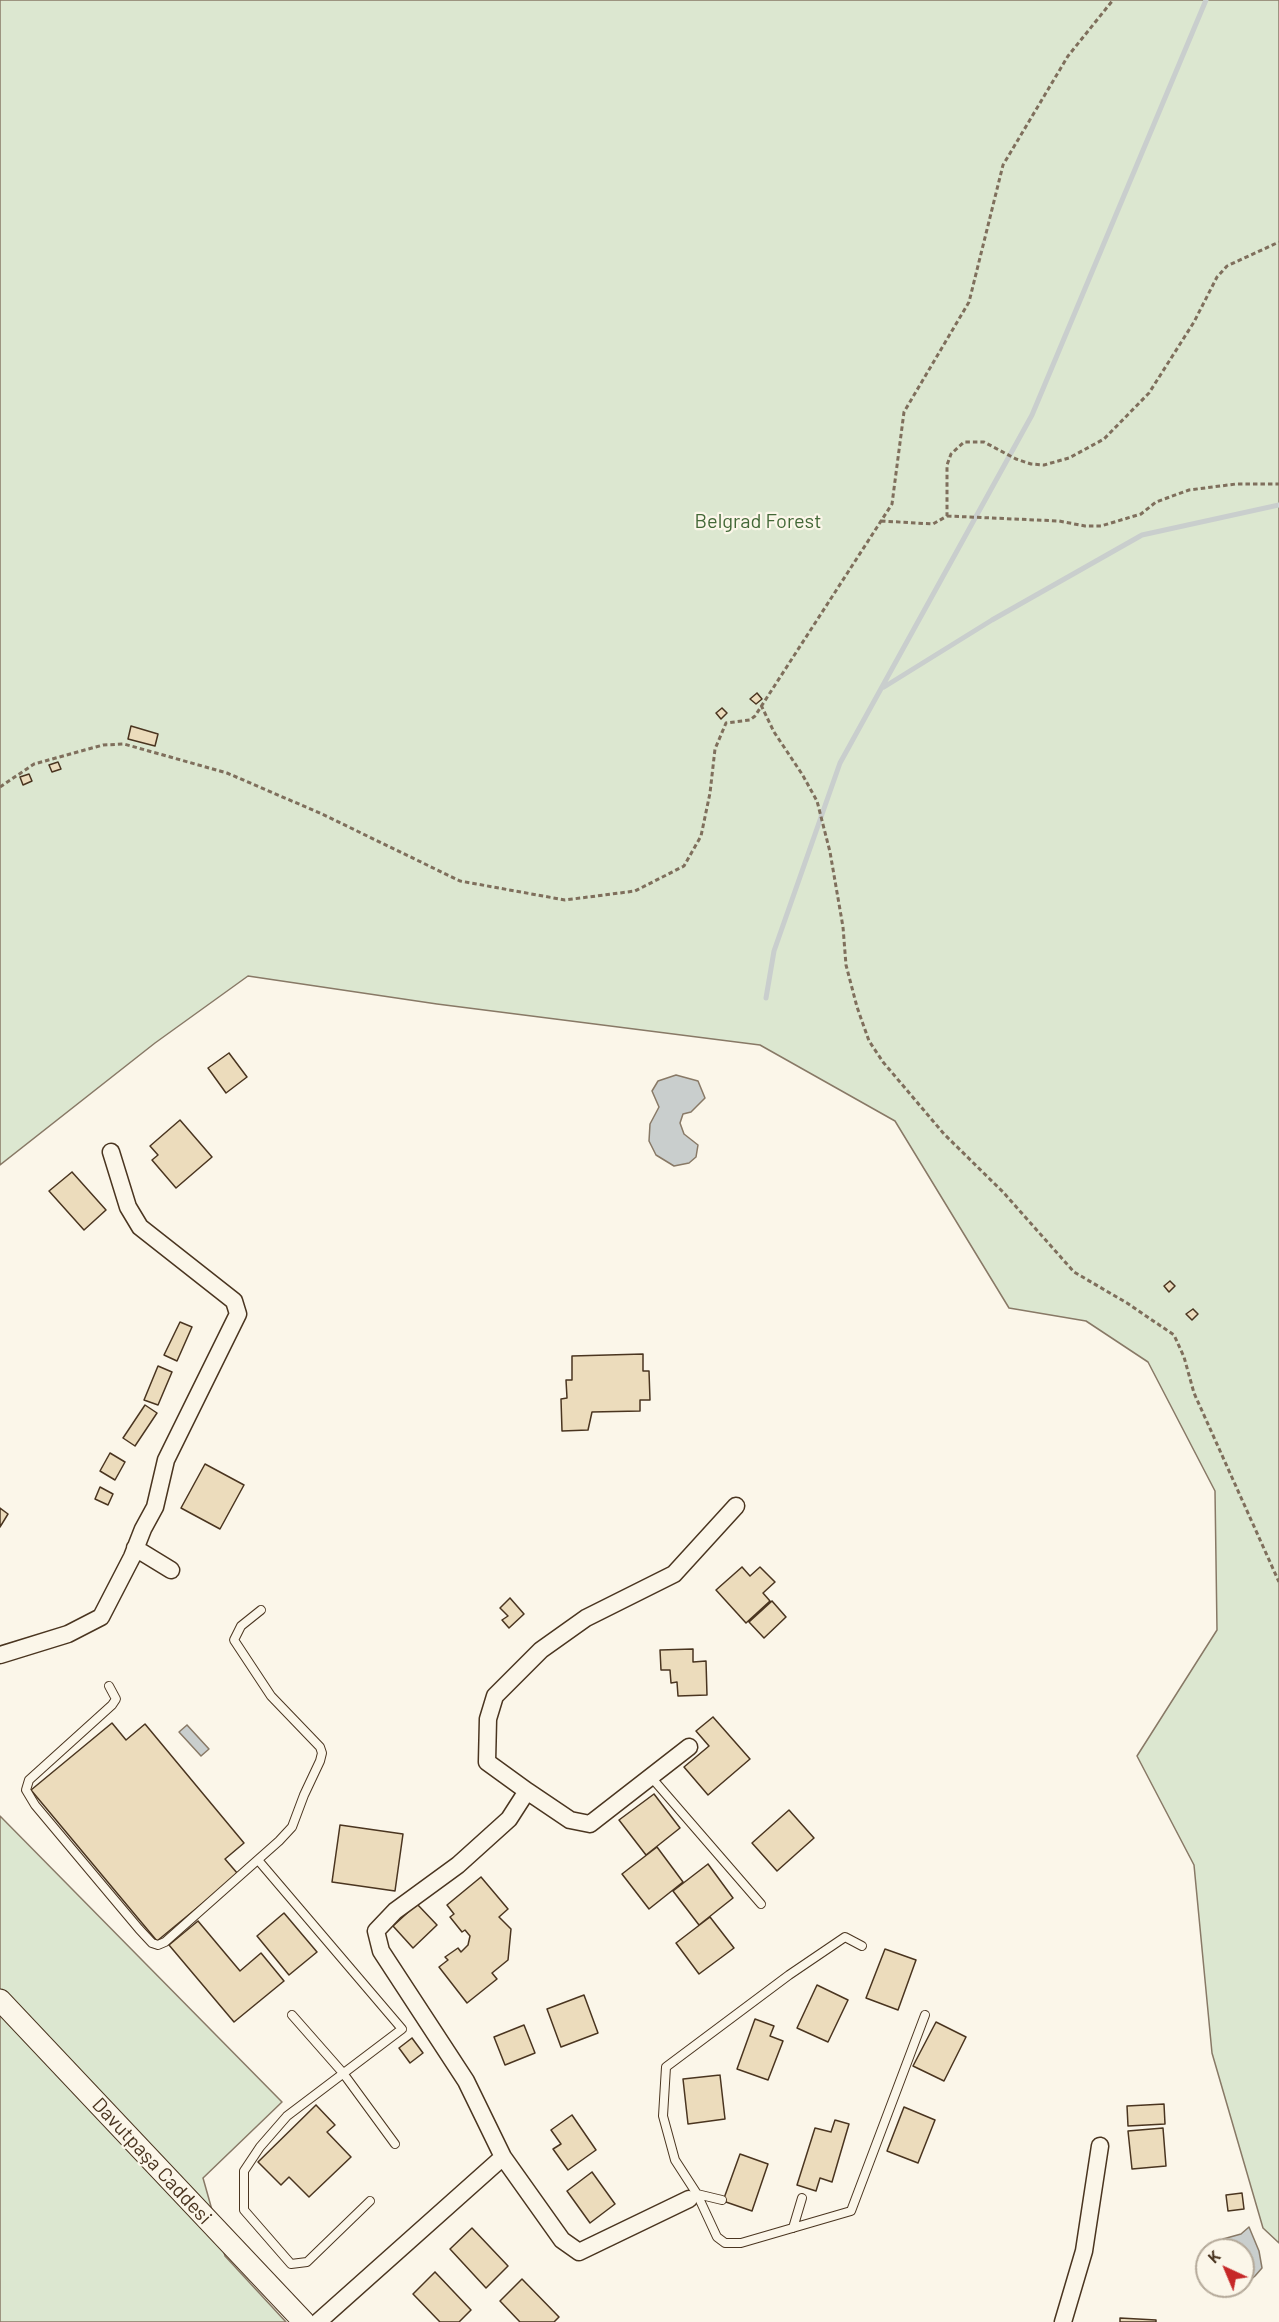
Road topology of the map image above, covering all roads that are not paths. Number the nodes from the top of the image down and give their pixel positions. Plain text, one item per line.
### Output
1 (111, 1152) dead end
2 (736, 1506) dead end
3 (135, 1548) junction
4 (171, 1570) dead end
5 (261, 1610) dead end
6 (0, 1655) edge
7 (109, 1686) dead end
8 (689, 1747) dead end
9 (651, 1778) junction
10 (527, 1791) junction
11 (258, 1860) junction
12 (761, 1904) dead end
13 (862, 1947) dead end
14 (0, 2000) edge
15 (292, 2015) dead end
16 (925, 2015) dead end
17 (342, 2073) junction
18 (395, 2144) dead end
19 (1100, 2146) dead end
20 (503, 2157) junction
21 (693, 2197) junction
22 (802, 2198) dead end
23 (722, 2200) dead end
24 (370, 2201) dead end
25 (793, 2228) junction
26 (304, 2322) edge
27 (318, 2322) edge
28 (1063, 2322) edge

1 - 3 street
2 - 10 street
3 - 4 street
3 - 6 street
5 - 11 lane
7 - 11 lane
8 - 9 street
9 - 10 street
9 - 12 lane
10 - 20 street
11 - 17 lane
13 - 21 lane
14 - 26 street, Davutpaşa Caddesi
15 - 17 lane
16 - 25 lane
17 - 18 lane
17 - 24 lane
19 - 28 street
20 - 21 street
20 - 27 street
21 - 23 lane
21 - 25 lane
22 - 25 lane

